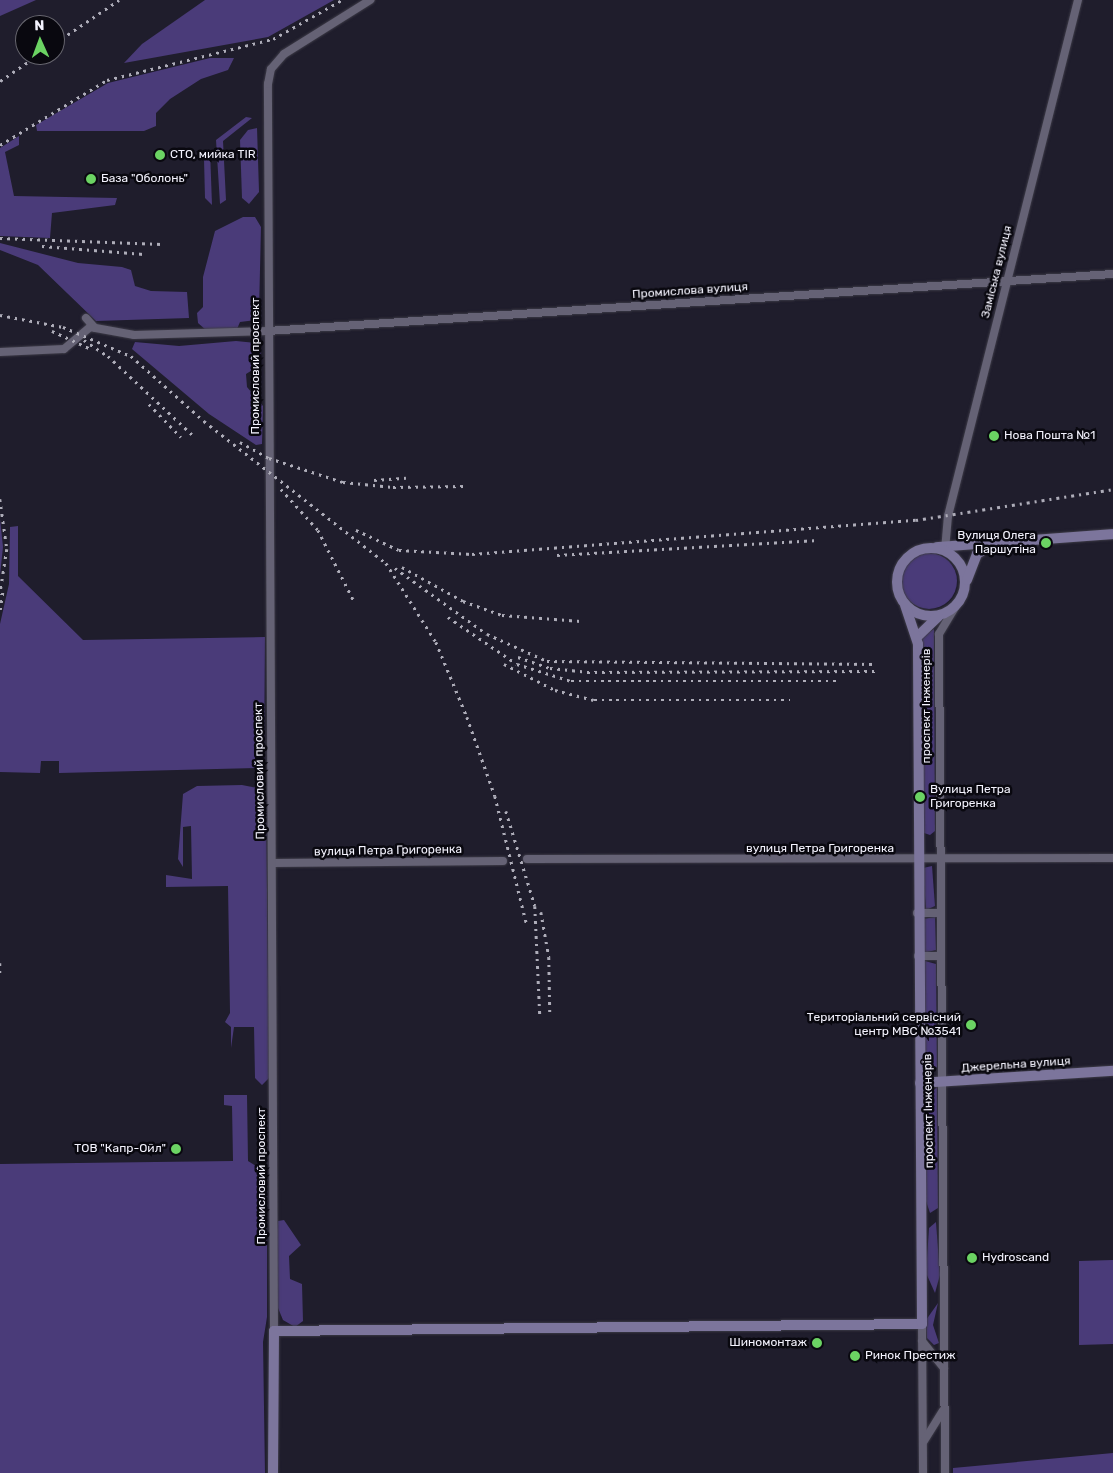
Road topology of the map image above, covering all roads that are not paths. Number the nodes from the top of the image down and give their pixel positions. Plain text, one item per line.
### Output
1 (370, 0) edge
2 (1078, 0) edge
3 (1113, 274) edge
4 (1006, 283) junction
5 (86, 318) dead end
6 (95, 328) junction
7 (268, 331) junction
8 (0, 352) edge
9 (1113, 534) edge
10 (1004, 540) junction
11 (941, 548) junction
12 (965, 587) junction
13 (957, 604) junction
14 (905, 605) junction
15 (942, 615) junction
16 (918, 636) junction
17 (1113, 858) edge
18 (527, 859) dead end
19 (940, 859) junction
20 (917, 860) junction
21 (503, 861) dead end
22 (273, 863) junction
23 (917, 913) junction
24 (940, 913) junction
25 (918, 956) junction
26 (941, 956) junction
27 (1113, 1072) edge
28 (942, 1082) junction
29 (920, 1083) junction
30 (922, 1324) junction
31 (274, 1331) junction
32 (922, 1341) junction
33 (944, 1368) junction
34 (944, 1407) junction
35 (923, 1442) junction
36 (272, 1473) edge
37 (923, 1473) edge
38 (945, 1473) edge

1 - 7 street, Промисловий проспект
2 - 4 street, Заміська вулиця
3 - 4 street, Промислова вулиця
4 - 7 street, Промислова вулиця
4 - 11 street, Заміська вулиця
5 - 6 street
6 - 7 street, Промислова вулиця
6 - 8 street
7 - 22 street, Промисловий проспект
9 - 10 street
10 - 11 street
10 - 12 street
11 - 12 street
11 - 14 street
12 - 13 street
13 - 15 street
13 - 19 street, проспект Інженерів
14 - 15 street
14 - 16 street, проспект Інженерів
15 - 16 street, проспект Інженерів
16 - 20 street, проспект Інженерів
17 - 19 street, вулиця Петра Григоренка
18 - 20 street, вулиця Петра Григоренка
19 - 20 street, вулиця Петра Григоренка
19 - 24 street, проспект Інженерів
20 - 23 street, проспект Інженерів
21 - 22 street, вулиця Петра Григоренка
22 - 31 street, Промисловий проспект
23 - 24 street
23 - 25 street, проспект Інженерів
24 - 26 street, проспект Інженерів
25 - 26 street
25 - 29 street, проспект Інженерів
26 - 28 street, проспект Інженерів
27 - 28 street, Джерельна вулиця
28 - 29 street, Джерельна вулиця
28 - 33 street, проспект Інженерів
29 - 30 street, проспект Інженерів
30 - 31 street
30 - 32 street
31 - 36 street, Промисловий проспект
32 - 33 street
32 - 35 street
33 - 34 street, проспект Інженерів
34 - 35 street
34 - 38 street, проспект Інженерів
35 - 37 street

